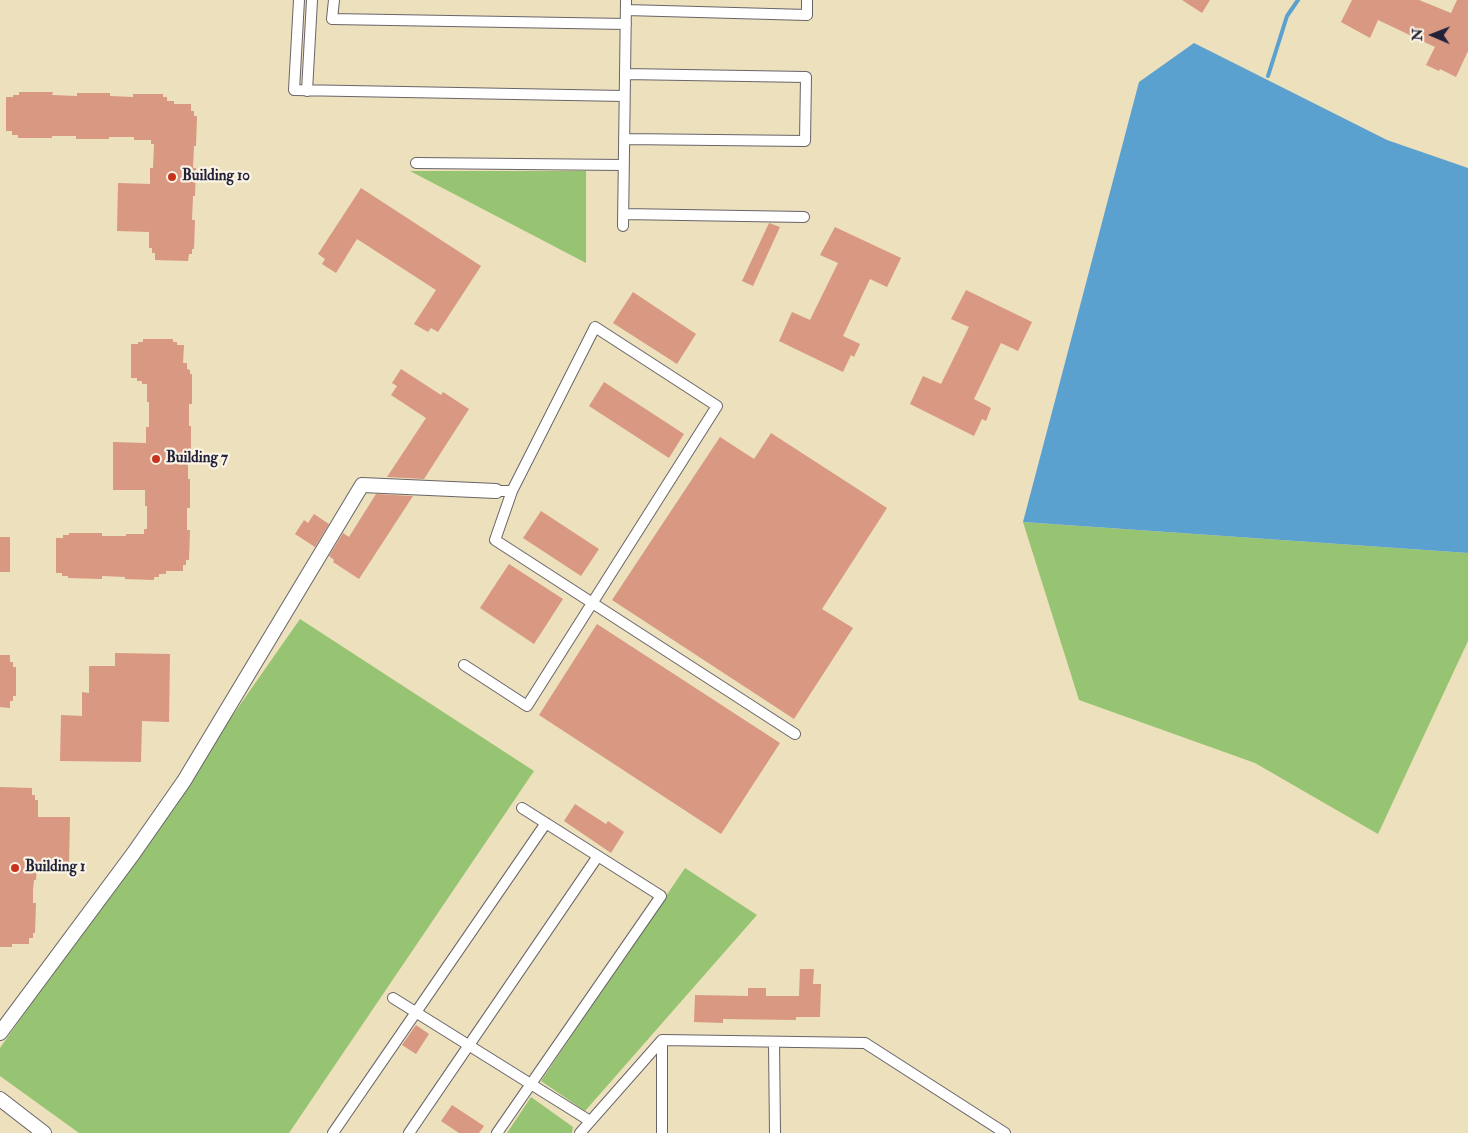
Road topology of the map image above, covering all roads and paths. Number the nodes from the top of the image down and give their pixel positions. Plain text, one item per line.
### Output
1 (299, 0) edge
2 (312, 0) edge
3 (334, 0) edge
4 (807, 0) edge
5 (626, 5) edge
6 (626, 24) junction
7 (625, 74) junction
8 (307, 91) junction
9 (624, 96) junction
10 (624, 138) junction
11 (416, 163) dead end
12 (624, 165) junction
13 (623, 214) junction
14 (804, 217) dead end
15 (623, 226) dead end
16 (496, 491) joint
17 (512, 491) junction
18 (592, 603) junction
19 (464, 665) dead end
20 (795, 734) dead end
21 (522, 808) dead end
22 (546, 823) junction
23 (598, 856) junction
24 (393, 998) dead end
25 (417, 1013) junction
26 (0, 1033) edge
27 (662, 1040) junction
28 (774, 1042) junction
29 (470, 1046) junction
30 (530, 1084) junction
31 (0, 1099) edge
32 (590, 1121) junction
33 (44, 1133) edge
34 (333, 1133) edge
35 (409, 1133) edge
36 (497, 1133) edge
37 (580, 1133) edge
38 (662, 1133) edge
39 (775, 1133) edge
40 (1005, 1133) edge

1 - 8 street
2 - 8 street
3 - 6 street
4 - 5 street
5 - 6 street
6 - 7 street
7 - 9 street
7 - 10 street
8 - 9 street
9 - 10 street
10 - 12 street
11 - 12 street
12 - 13 street
13 - 14 street
13 - 15 street
16 - 17 street
16 - 26 street
17 - 18 street
17 - 18 street
18 - 19 street
18 - 20 street
21 - 22 street
22 - 23 street
22 - 25 street
23 - 29 street
23 - 30 street
24 - 25 street
25 - 29 street
25 - 34 street
27 - 28 street
27 - 32 street
27 - 38 street
28 - 39 street
28 - 40 street
29 - 30 street
29 - 35 street
30 - 32 street
30 - 36 street
31 - 33 street
32 - 37 street

